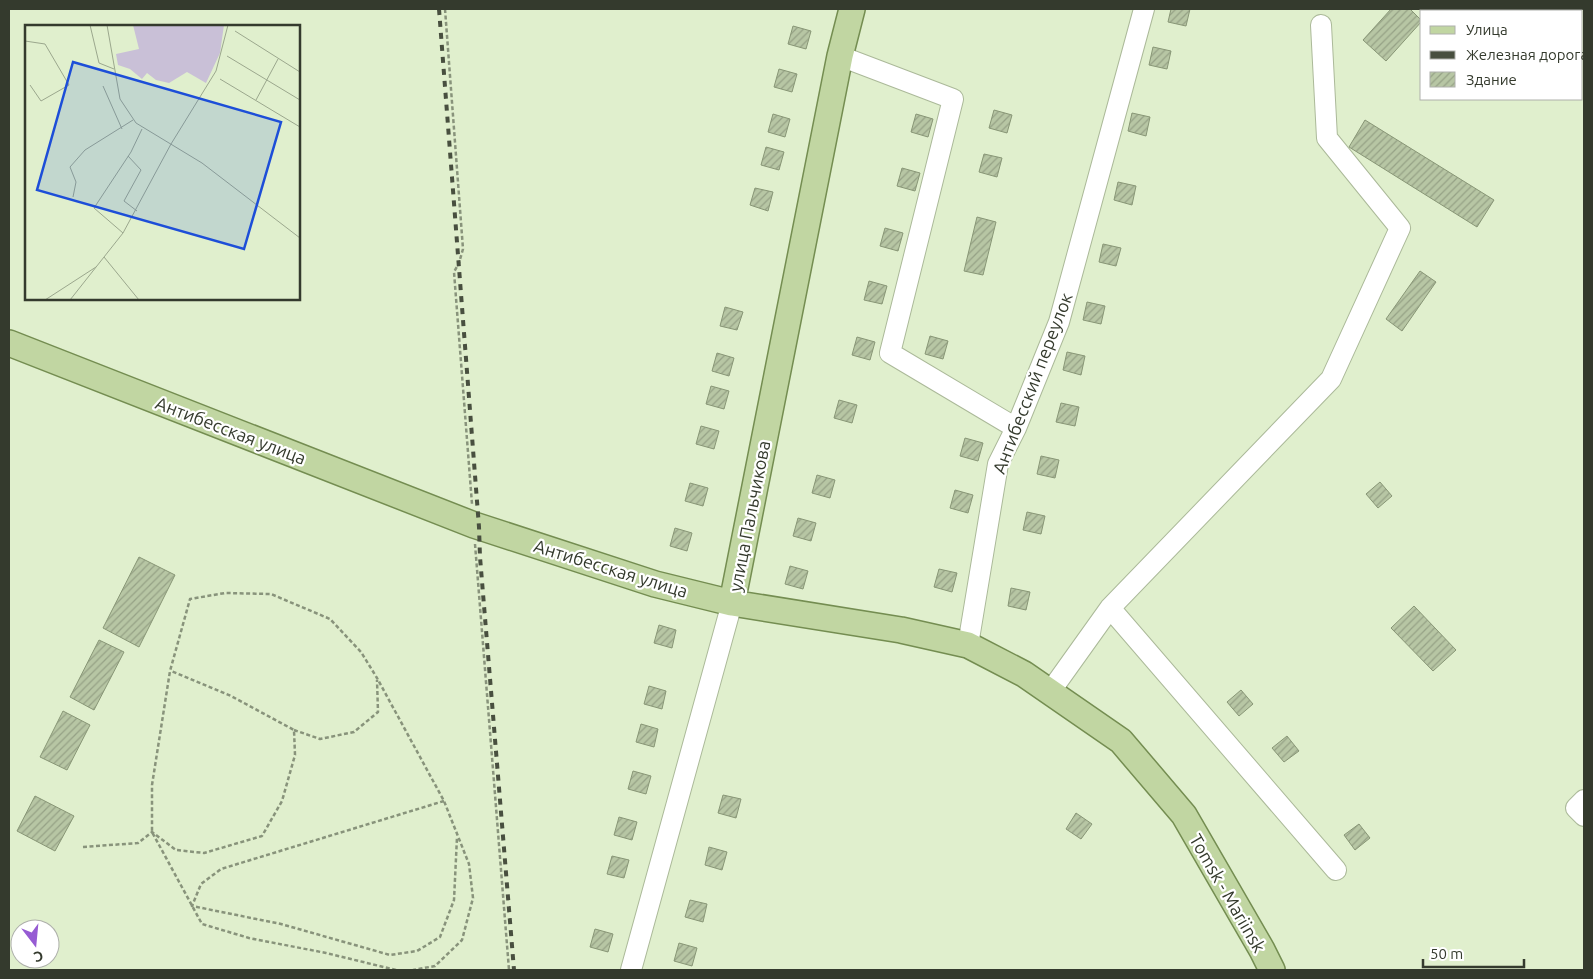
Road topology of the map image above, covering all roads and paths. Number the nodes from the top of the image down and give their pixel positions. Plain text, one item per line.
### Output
1 (445, 9) edge
2 (852, 9) edge
3 (1144, 9) edge
4 (1321, 25) dead end
5 (840, 56) junction
6 (9, 343) edge
7 (1016, 428) junction
8 (474, 525) junction
9 (732, 603) junction
10 (1110, 608) junction
11 (968, 645) junction
12 (170, 670) junction
13 (377, 678) junction
14 (1050, 692) junction
15 (294, 730) junction
16 (1584, 800) edge
17 (444, 801) junction
18 (1184, 816) joint
19 (1584, 816) edge
20 (152, 832) junction
21 (458, 835) junction
22 (83, 848) dead end
23 (1336, 870) dead end
24 (192, 906) junction
25 (396, 970) edge
26 (413, 970) edge
27 (509, 970) edge
28 (631, 970) edge
29 (1272, 970) edge

1 - 8 path
2 - 5 main road, улица Пальчикова
3 - 7 street, Антибесский переулок
4 - 10 street
5 - 7 street
5 - 9 main road, улица Пальчикова
6 - 8 main road, Антибесская улица
7 - 11 street, Антибесский переулок
8 - 9 main road, Антибесская улица
8 - 27 path
9 - 11 main road, Антибесская улица
9 - 28 street, улица Пальчикова
10 - 14 street
10 - 23 street
11 - 14 main road, Антибесская улица
12 - 13 path
12 - 15 path
12 - 20 path
13 - 15 path
13 - 17 path
14 - 18 main road, Антибесская улица
15 - 20 path
16 - 19 street
17 - 21 path
17 - 24 path
18 - 29 main road, Tomsk - Mariinsk
20 - 22 path
20 - 24 path
21 - 24 path
21 - 26 path
24 - 25 path

